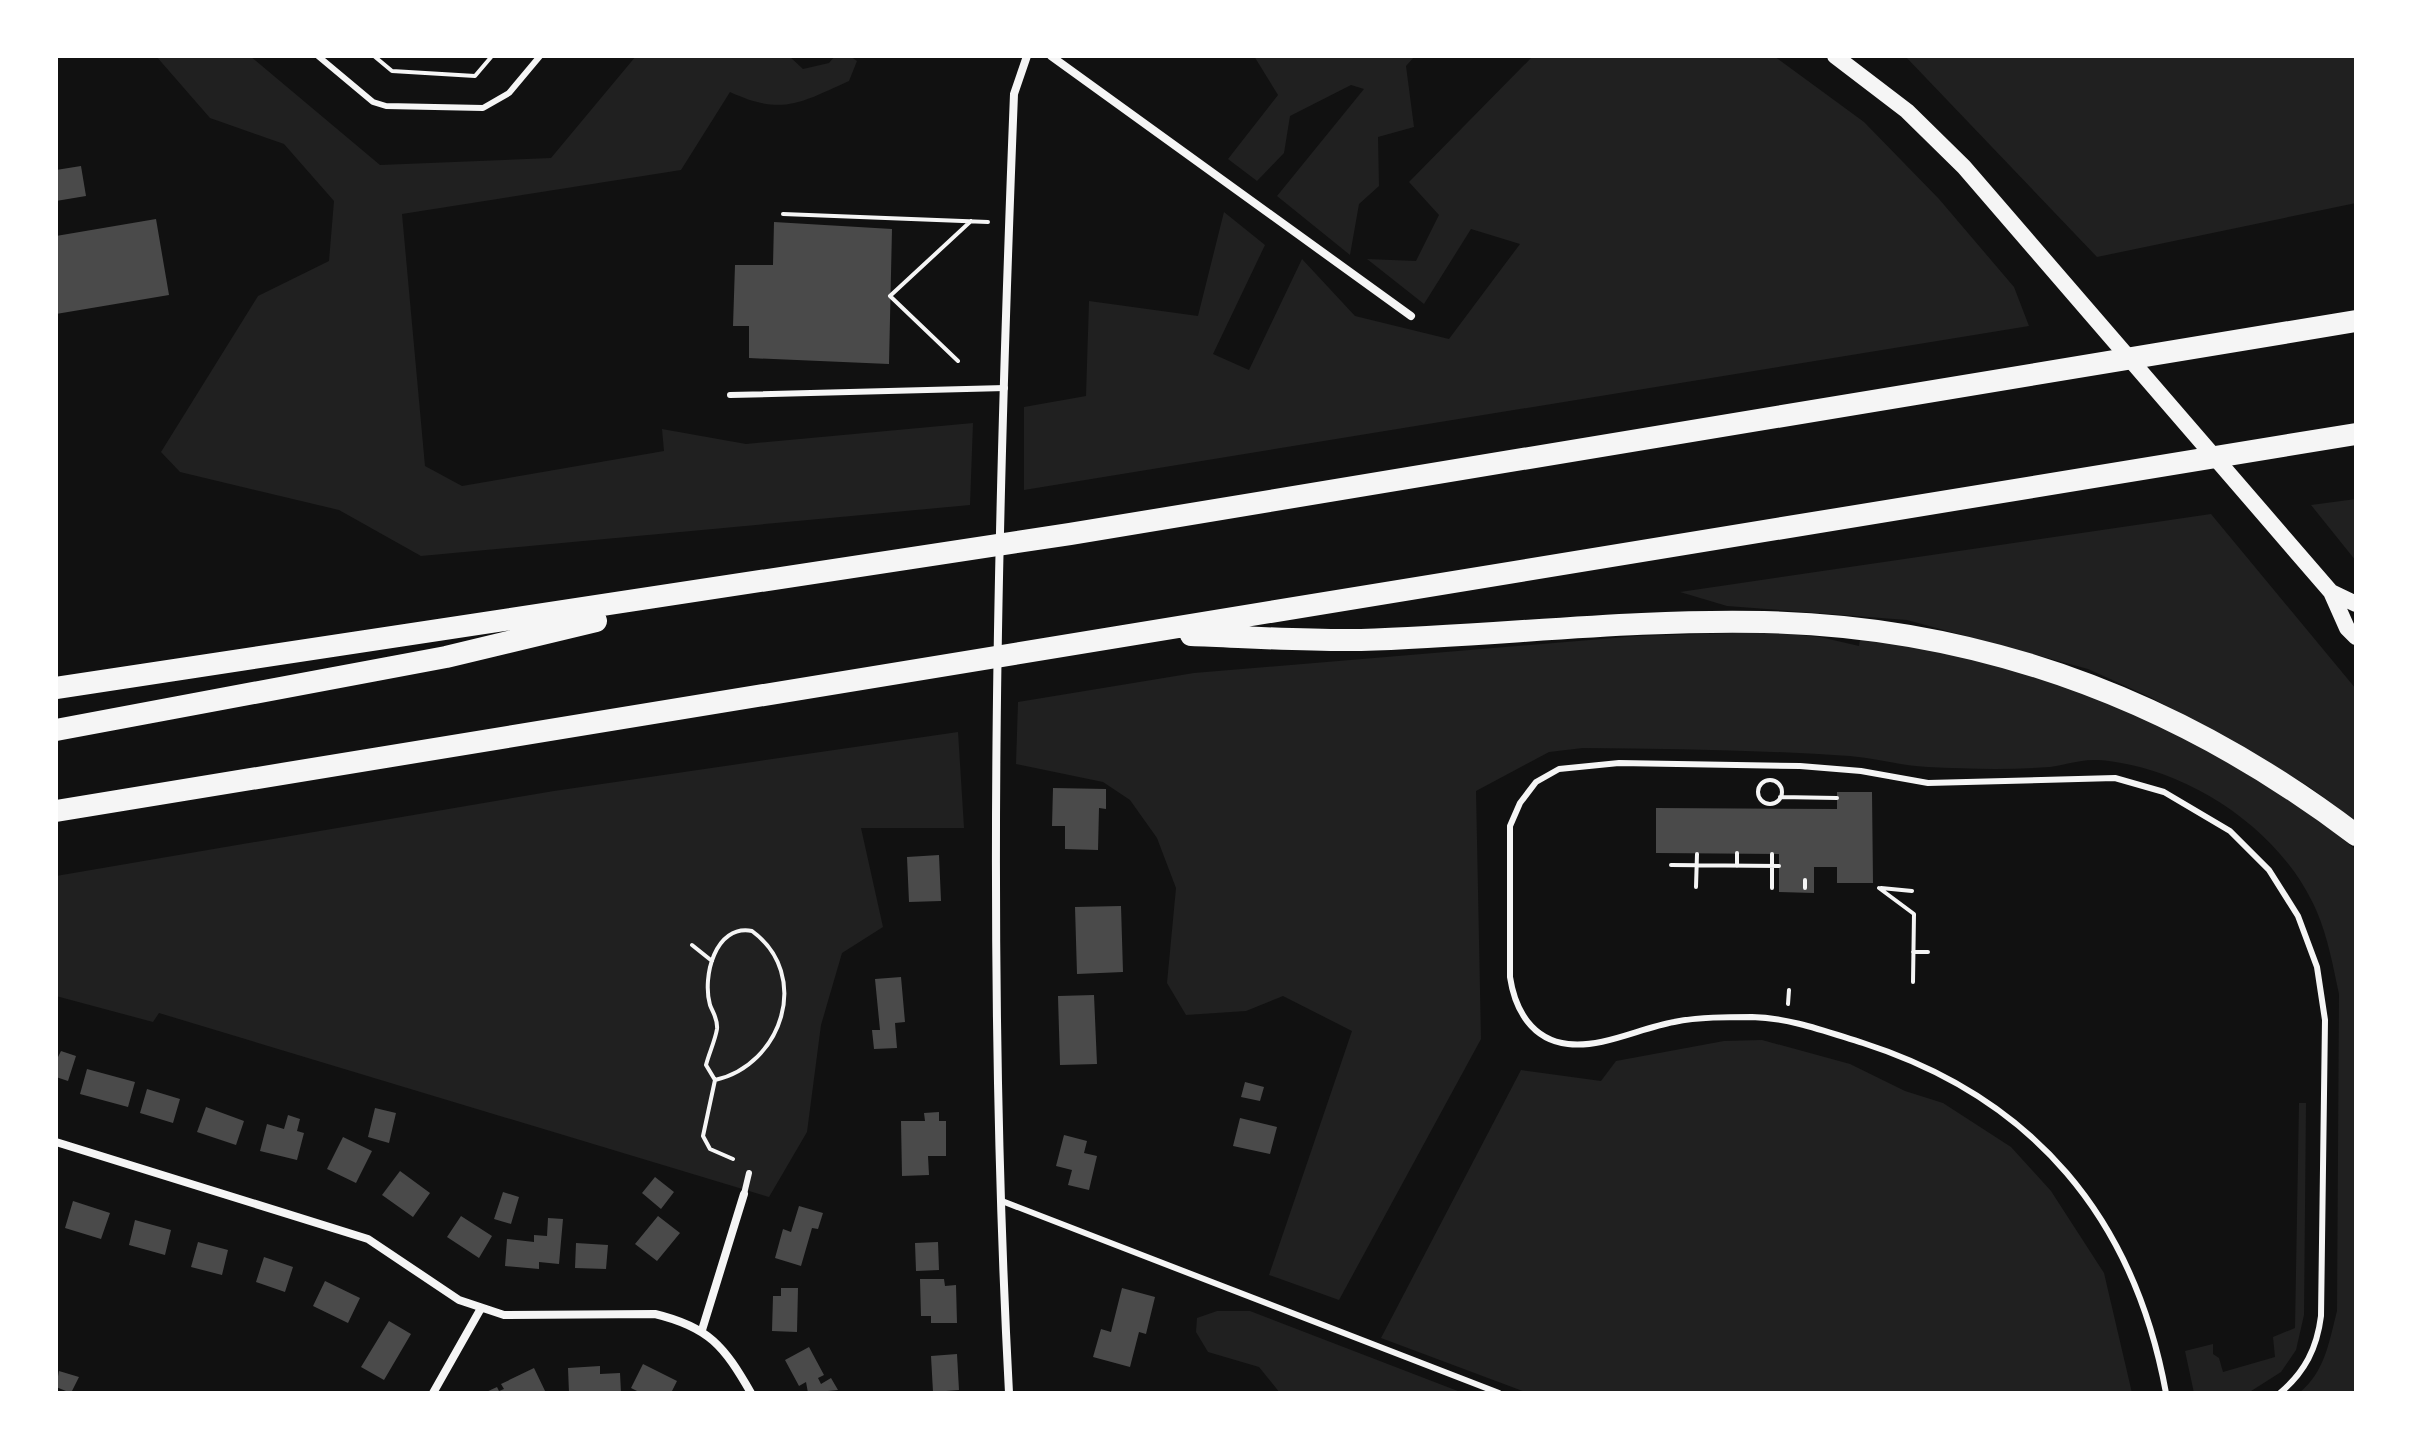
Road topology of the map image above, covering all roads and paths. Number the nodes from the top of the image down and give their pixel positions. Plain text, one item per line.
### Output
1 (318, 56) edge
2 (374, 56) edge
3 (492, 56) edge
4 (540, 56) edge
5 (1027, 56) edge
6 (1051, 56) edge
7 (1835, 56) edge
8 (783, 214) dead end
9 (971, 221) junction
10 (988, 222) dead end
11 (1411, 316) dead end
12 (2356, 321) edge
13 (958, 361) dead end
14 (1005, 388) junction
15 (730, 395) dead end
16 (2356, 434) edge
17 (733, 587) junction
18 (2331, 592) junction
19 (2356, 604) edge
20 (1146, 633) junction
21 (2356, 637) edge
22 (56, 688) edge
23 (56, 730) edge
24 (1780, 797) junction
25 (1790, 798) junction
26 (1837, 798) dead end
27 (1790, 808) dead end
28 (56, 811) edge
29 (2356, 835) edge
30 (1737, 853) dead end
31 (1697, 854) dead end
32 (1772, 854) dead end
33 (1671, 865) dead end
34 (1697, 865) junction
35 (1737, 866) junction
36 (1772, 866) junction
37 (1779, 866) dead end
38 (1805, 880) dead end
39 (1696, 887) dead end
40 (1772, 888) dead end
41 (1805, 888) dead end
42 (1912, 891) dead end
43 (692, 945) dead end
44 (1913, 952) junction
45 (1928, 952) dead end
46 (712, 961) junction
47 (1913, 982) dead end
48 (1789, 990) dead end
49 (1788, 1004) dead end
50 (715, 1080) junction
51 (56, 1142) edge
52 (733, 1159) dead end
53 (749, 1173) dead end
54 (744, 1194) joint
55 (1002, 1201) junction
56 (480, 1310) junction
57 (702, 1330) junction
58 (433, 1393) edge
59 (751, 1393) edge
60 (1009, 1393) edge
61 (1499, 1393) edge
62 (2166, 1393) edge
63 (2280, 1393) edge

1 - 4 lane
2 - 3 path
5 - 14 street
6 - 11 street
7 - 18 main road
8 - 9 path
9 - 10 path
9 - 13 path
12 - 17 highway
14 - 15 lane
14 - 55 street
16 - 20 highway
17 - 22 highway
17 - 23 highway
18 - 19 main road
18 - 21 main road
20 - 28 highway
20 - 29 highway
24 - 24 path
24 - 25 path
25 - 26 path
25 - 27 path
30 - 35 path
31 - 34 path
32 - 36 path
33 - 34 path
34 - 35 path
34 - 39 path
35 - 36 path
36 - 37 path
36 - 40 path
38 - 41 path
42 - 44 path
43 - 46 path
44 - 45 path
44 - 47 path
46 - 50 path
46 - 50 path
48 - 49 path
50 - 52 path
51 - 56 street
53 - 54 lane
54 - 57 street
55 - 60 street
55 - 61 lane
56 - 57 street
56 - 58 street
57 - 59 street
62 - 63 lane

